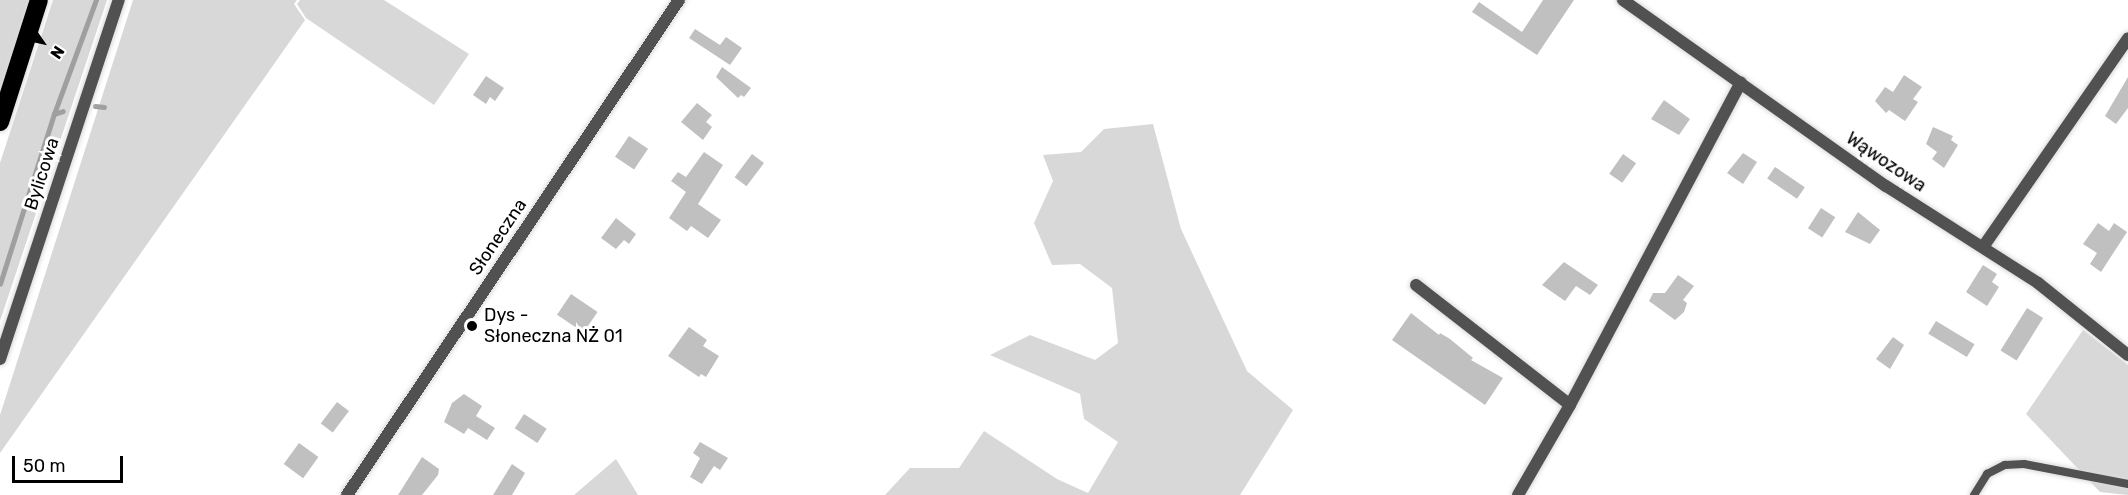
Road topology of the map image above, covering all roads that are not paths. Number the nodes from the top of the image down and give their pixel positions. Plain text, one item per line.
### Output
1 (39, 0) edge
2 (118, 0) edge
3 (679, 0) edge
4 (1623, 0) edge
5 (2128, 38) edge
6 (1741, 82) junction
7 (0, 122) edge
8 (1983, 247) junction
9 (1416, 285) dead end
10 (2128, 355) edge
11 (0, 359) edge
12 (1570, 405) junction
13 (2128, 484) edge
14 (347, 495) edge
15 (1518, 495) edge
16 (1974, 495) edge

1 - 7 highway
2 - 11 street, Bylicowa
3 - 14 street, Słoneczna
4 - 6 street, Wąwozowa
5 - 8 street
6 - 8 street, Wąwozowa
6 - 12 street
8 - 10 street, Wąwozowa
9 - 12 street
12 - 15 street
13 - 16 lane

